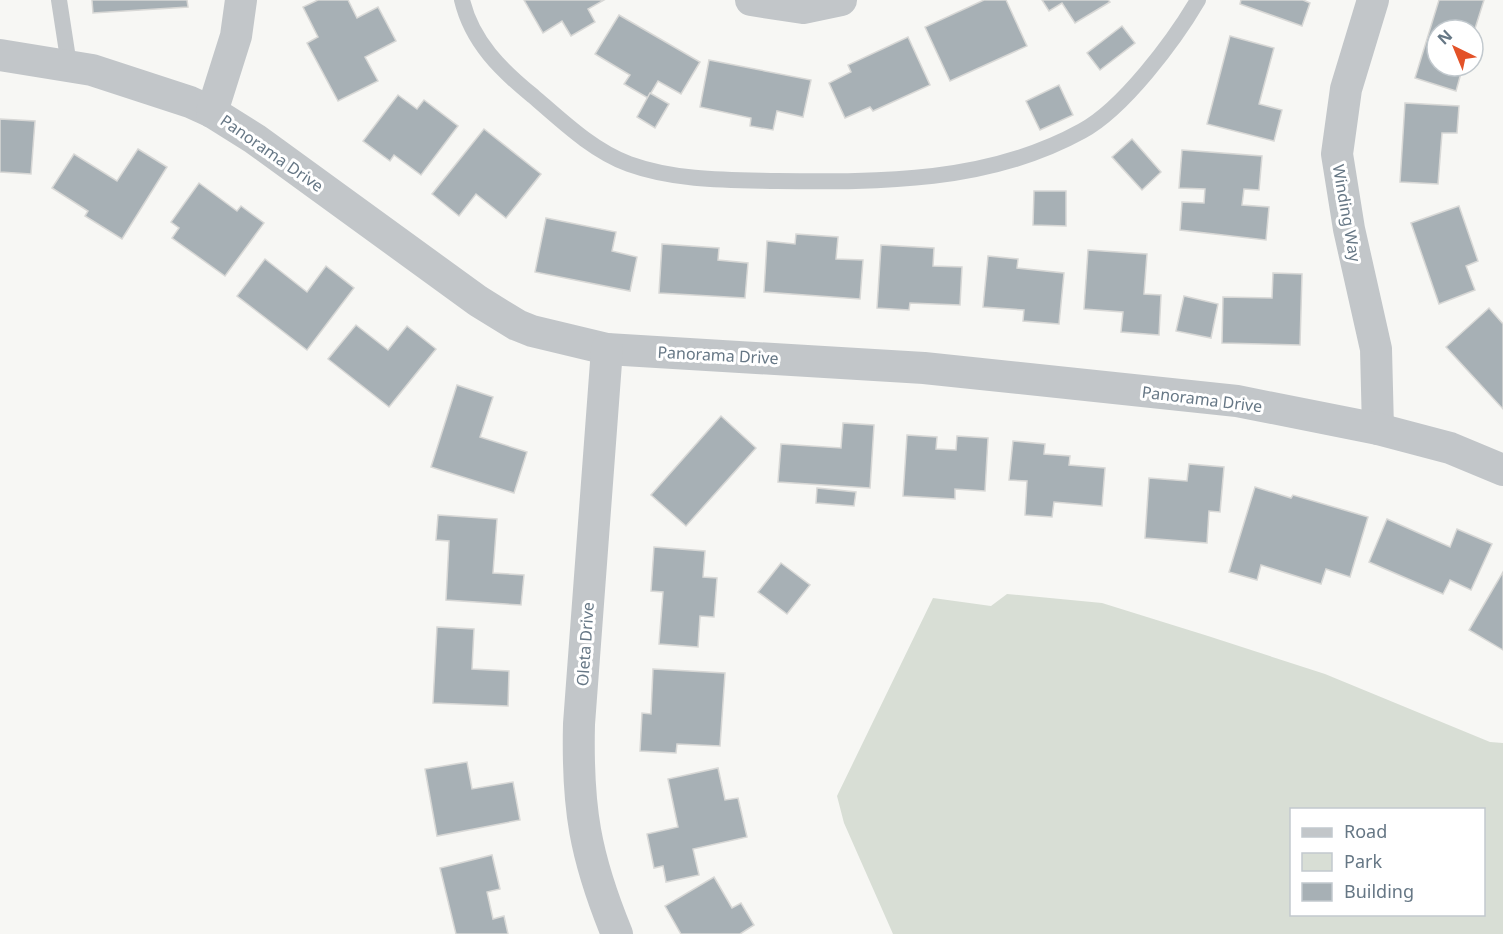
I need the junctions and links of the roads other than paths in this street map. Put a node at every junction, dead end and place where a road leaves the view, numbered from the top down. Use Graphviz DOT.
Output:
graph roads {
  1 [pos="59,0"];
  2 [pos="241,0"];
  3 [pos="462,0"];
  4 [pos="751,0"];
  5 [pos="840,0"];
  6 [pos="1198,0"];
  7 [pos="1373,0"];
  8 [pos="0,55"];
  9 [pos="69,65"];
  10 [pos="212,112"];
  11 [pos="607,348"];
  12 [pos="1378,429"];
  13 [pos="1503,470"];
  14 [pos="617,934"];
  1 -- 9 [label="lane"];
  2 -- 10 [label="street"];
  3 -- 6 [label="lane"];
  4 -- 5 [label="street"];
  7 -- 12 [label="street, Winding Way"];
  8 -- 9 [label="street, Panorama Drive"];
  9 -- 10 [label="street, Panorama Drive"];
  10 -- 11 [label="street, Panorama Drive"];
  11 -- 12 [label="street, Panorama Drive"];
  11 -- 14 [label="street, Oleta Drive"];
  12 -- 13 [label="street, Panorama Drive"];
}
